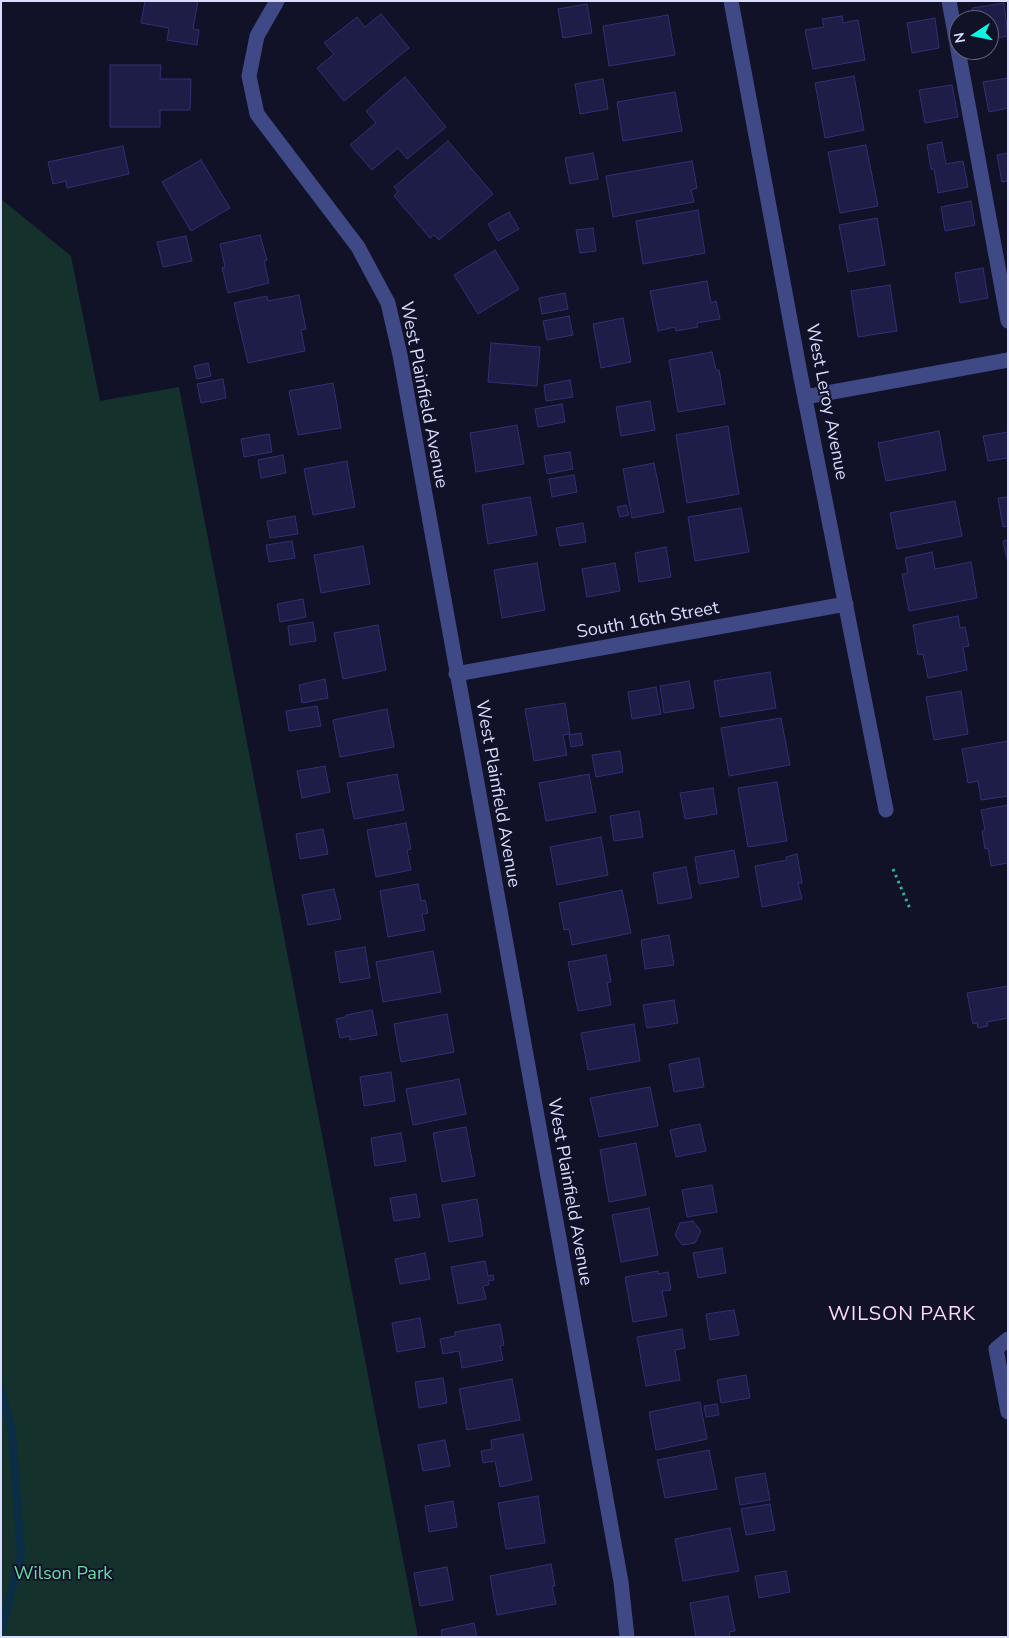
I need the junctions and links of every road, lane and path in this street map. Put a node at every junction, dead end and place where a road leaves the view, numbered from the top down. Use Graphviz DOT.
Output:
graph roads {
  1 [pos="277,1"];
  2 [pos="731,1"];
  3 [pos="949,1"];
  4 [pos="1008,321"];
  5 [pos="1008,360"];
  6 [pos="805,397"];
  7 [pos="846,604"];
  8 [pos="456,674"];
  9 [pos="886,810"];
  10 [pos="893,869"];
  11 [pos="911,911"];
  12 [pos="1008,1339"];
  13 [pos="1008,1412"];
  14 [pos="627,1637"];
  1 -- 8 [label="street, West Plainfield Avenue"];
  2 -- 6 [label="street, West Leroy Avenue"];
  3 -- 4 [label="street"];
  5 -- 6 [label="street"];
  6 -- 7 [label="street, West Leroy Avenue"];
  7 -- 8 [label="street, South 16th Street"];
  7 -- 9 [label="street, West Leroy Avenue"];
  8 -- 14 [label="street, West Plainfield Avenue"];
  10 -- 11 [label="path"];
  12 -- 13 [label="street"];
}
